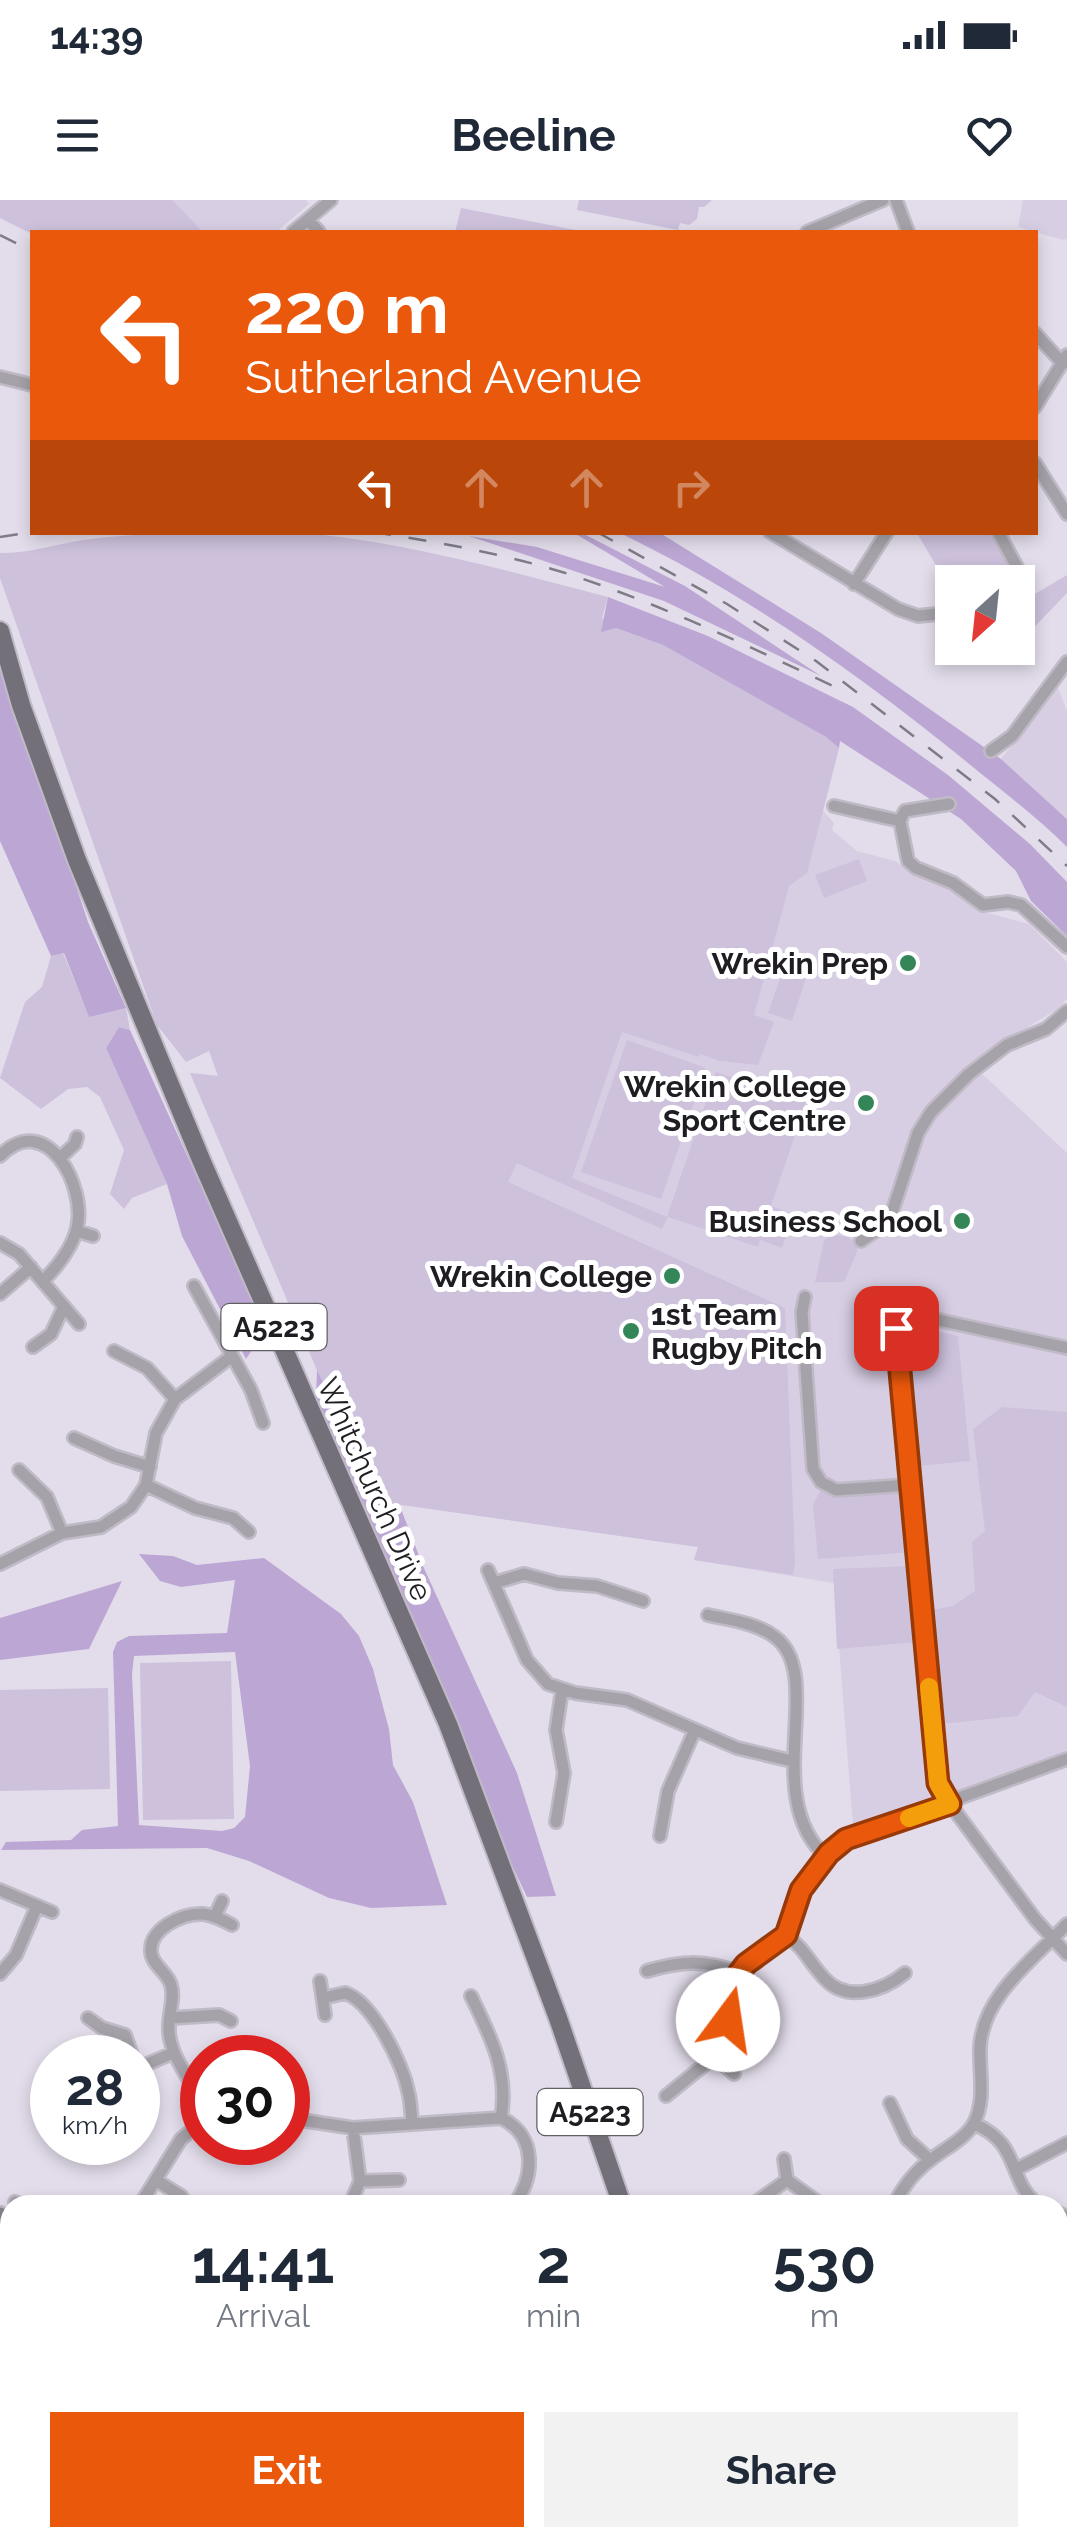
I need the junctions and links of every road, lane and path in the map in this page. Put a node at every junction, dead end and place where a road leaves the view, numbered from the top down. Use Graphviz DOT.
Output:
graph roads {
  1 [pos="330,200"];
  2 [pos="883,200"];
  3 [pos="896,200"];
  4 [pos="309,220"];
  5 [pos="295,230"];
  6 [pos="317,230"];
  7 [pos="813,230"];
  8 [pos="907,230"];
  9 [pos="1038,335"];
  10 [pos="1065,360"];
  11 [pos="0,377"];
  12 [pos="30,384"];
  13 [pos="30,385"];
  14 [pos="0,386"];
  15 [pos="1038,402"];
  16 [pos="1038,467"];
  17 [pos="1067,514"];
  18 [pos="779,535"];
  19 [pos="885,535"];
  20 [pos="1000,535"];
  21 [pos="1016,565"];
  22 [pos="854,584"];
  23 [pos="908,614"];
  24 [pos="935,614"];
  25 [pos="904,628"];
  26 [pos="0,632"];
  27 [pos="1067,662"];
  28 [pos="992,751"];
  29 [pos="950,804"];
  30 [pos="834,806"];
  31 [pos="900,821"];
  32 [pos="1067,947"];
  33 [pos="1067,1011"];
  34 [pos="76,1137"];
  35 [pos="0,1156"];
  36 [pos="60,1158"];
  37 [pos="77,1230"];
  38 [pos="93,1236"];
  39 [pos="861,1240"];
  40 [pos="0,1243"];
  41 [pos="30,1268"];
  42 [pos="42,1281"];
  43 [pos="194,1286"];
  44 [pos="0,1294"];
  45 [pos="805,1297"];
  46 [pos="64,1306"];
  47 [pos="79,1324"];
  48 [pos="33,1347"];
  49 [pos="1067,1348"];
  50 [pos="114,1352"];
  51 [pos="232,1356"];
  52 [pos="174,1398"];
  53 [pos="263,1423"];
  54 [pos="74,1438"];
  55 [pos="150,1467"];
  56 [pos="18,1470"];
  57 [pos="910,1484"];
  58 [pos="146,1485"];
  59 [pos="248,1525"];
  60 [pos="62,1533"];
  61 [pos="0,1564"];
  62 [pos="488,1570"];
  63 [pos="494,1584"];
  64 [pos="643,1602"];
  65 [pos="708,1616"];
  66 [pos="562,1690"];
  67 [pos="694,1732"];
  68 [pos="1067,1759"];
  69 [pos="792,1760"];
  70 [pos="950,1804"];
  71 [pos="556,1822"];
  72 [pos="660,1836"];
  73 [pos="826,1857"];
  74 [pos="0,1890"];
  75 [pos="222,1901"];
  76 [pos="37,1906"];
  77 [pos="52,1912"];
  78 [pos="214,1916"];
  79 [pos="1067,1924"];
  80 [pos="232,1925"];
  81 [pos="786,1935"];
  82 [pos="1052,1940"];
  83 [pos="1067,1954"];
  84 [pos="647,1971"];
  85 [pos="739,1973"];
  86 [pos="905,1973"];
  87 [pos="0,1974"];
  88 [pos="320,1981"];
  89 [pos="471,1996"];
  90 [pos="323,1998"];
  91 [pos="478,2010"];
  92 [pos="325,2015"];
  93 [pos="466,2017"];
  94 [pos="88,2018"];
  95 [pos="170,2018"];
  96 [pos="232,2021"];
  97 [pos="124,2035"];
  98 [pos="173,2053"];
  99 [pos="716,2057"];
  100 [pos="160,2059"];
  101 [pos="180,2065"];
  102 [pos="734,2074"];
  103 [pos="666,2096"];
  104 [pos="890,2104"];
  105 [pos="501,2118"];
  106 [pos="310,2121"];
  107 [pos="412,2123"];
  108 [pos="974,2124"];
  109 [pos="353,2128"];
  110 [pos="180,2142"];
  111 [pos="1067,2142"];
  112 [pos="784,2159"];
  113 [pos="930,2160"];
  114 [pos="1017,2168"];
  115 [pos="156,2180"];
  116 [pos="399,2180"];
  117 [pos="788,2180"];
  118 [pos="360,2181"];
  119 [pos="146,2195"];
  120 [pos="180,2195"];
  121 [pos="354,2195"];
  122 [pos="520,2195"];
  123 [pos="619,2195"];
  124 [pos="766,2195"];
  125 [pos="808,2195"];
  126 [pos="900,2195"];
  127 [pos="1028,2195"];
  1 -- 4 [label="street"];
  2 -- 7 [label="street"];
  3 -- 8 [label="street"];
  4 -- 5 [label="street"];
  4 -- 6 [label="street"];
  9 -- 10 [label="street"];
  10 -- 15 [label="street"];
  11 -- 12 [label="street"];
  13 -- 14 [label="street"];
  16 -- 17 [label="street"];
  18 -- 22 [label="street"];
  19 -- 22 [label="street"];
  20 -- 21 [label="street"];
  22 -- 23 [label="street"];
  23 -- 24 [label="street"];
  23 -- 25 [label="street"];
  26 -- 123 [label="main road, Whitchurch Drive / A5223"];
  27 -- 28 [label="street"];
  29 -- 31 [label="street"];
  30 -- 31 [label="street"];
  31 -- 32 [label="street"];
  33 -- 39 [label="street"];
  34 -- 36 [label="street"];
  35 -- 36 [label="street"];
  36 -- 37 [label="street"];
  37 -- 38 [label="street"];
  37 -- 42 [label="street"];
  40 -- 41 [label="street"];
  41 -- 42 [label="street"];
  41 -- 44 [label="street"];
  42 -- 46 [label="street"];
  43 -- 51 [label="street"];
  45 -- 57 [label="street"];
  46 -- 47 [label="street"];
  46 -- 48 [label="street"];
  49 -- 57 [label="street"];
  50 -- 52 [label="street"];
  51 -- 52 [label="street"];
  51 -- 53 [label="street"];
  52 -- 55 [label="street"];
  54 -- 55 [label="street"];
  55 -- 58 [label="street"];
  56 -- 60 [label="street"];
  57 -- 70 [label="street"];
  58 -- 59 [label="street"];
  58 -- 60 [label="street"];
  60 -- 61 [label="street"];
  62 -- 63 [label="street"];
  63 -- 64 [label="street"];
  63 -- 66 [label="street"];
  65 -- 69 [label="street"];
  66 -- 67 [label="street"];
  66 -- 71 [label="street"];
  67 -- 69 [label="street"];
  67 -- 72 [label="street"];
  68 -- 70 [label="street"];
  69 -- 73 [label="street"];
  70 -- 73 [label="street"];
  70 -- 82 [label="street"];
  73 -- 81 [label="street"];
  74 -- 76 [label="street"];
  75 -- 78 [label="street"];
  76 -- 77 [label="street"];
  76 -- 87 [label="street"];
  78 -- 80 [label="street"];
  78 -- 95 [label="street"];
  79 -- 82 [label="street"];
  81 -- 85 [label="street"];
  81 -- 86 [label="street"];
  82 -- 83 [label="street"];
  82 -- 108 [label="street"];
  84 -- 85 [label="street"];
  85 -- 99 [label="street"];
  88 -- 90 [label="street"];
  89 -- 91 [label="street"];
  90 -- 92 [label="street"];
  90 -- 107 [label="street"];
  91 -- 93 [label="street"];
  91 -- 105 [label="street"];
  94 -- 97 [label="street"];
  95 -- 96 [label="street"];
  95 -- 98 [label="street"];
  98 -- 100 [label="street"];
  98 -- 101 [label="street"];
  99 -- 102 [label="street"];
  99 -- 103 [label="street"];
  104 -- 113 [label="street"];
  105 -- 107 [label="street"];
  105 -- 122 [label="street"];
  106 -- 109 [label="street"];
  107 -- 109 [label="street"];
  108 -- 113 [label="street"];
  108 -- 114 [label="street"];
  109 -- 118 [label="street"];
  110 -- 115 [label="street"];
  111 -- 114 [label="street"];
  112 -- 117 [label="street"];
  113 -- 126 [label="street"];
  114 -- 127 [label="street"];
  115 -- 119 [label="street"];
  115 -- 120 [label="street"];
  116 -- 118 [label="street"];
  117 -- 124 [label="street"];
  117 -- 125 [label="street"];
  118 -- 121 [label="street"];
}
